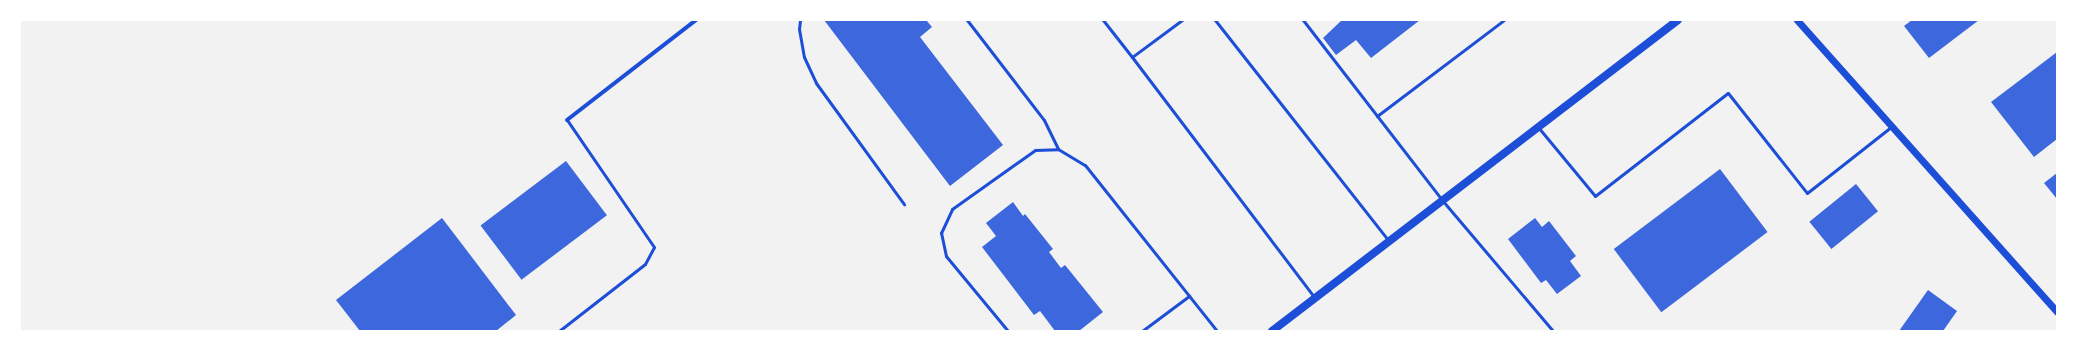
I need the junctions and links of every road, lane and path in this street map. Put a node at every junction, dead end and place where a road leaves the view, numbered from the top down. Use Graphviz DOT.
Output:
graph roads {
  1 [pos="696,20"];
  2 [pos="800,20"];
  3 [pos="967,20"];
  4 [pos="1103,20"];
  5 [pos="1182,20"];
  6 [pos="1215,20"];
  7 [pos="1303,20"];
  8 [pos="1504,20"];
  9 [pos="1678,20"];
  10 [pos="1797,20"];
  11 [pos="1132,58"];
  12 [pos="1377,116"];
  13 [pos="567,120"];
  14 [pos="1538,126"];
  15 [pos="1892,126"];
  16 [pos="1058,149"];
  17 [pos="1442,200"];
  18 [pos="904,204"];
  19 [pos="1389,241"];
  20 [pos="1189,296"];
  21 [pos="1315,298"];
  22 [pos="2057,312"];
  23 [pos="559,331"];
  24 [pos="1008,331"];
  25 [pos="1142,331"];
  26 [pos="1217,331"];
  27 [pos="1272,331"];
  28 [pos="1553,331"];
  1 -- 13 [label="street"];
  2 -- 18 [label="lane"];
  3 -- 16 [label="lane"];
  4 -- 11 [label="lane"];
  5 -- 11 [label="lane"];
  6 -- 19 [label="lane"];
  7 -- 12 [label="lane"];
  8 -- 12 [label="lane"];
  9 -- 14 [label="main road"];
  10 -- 15 [label="street"];
  11 -- 21 [label="lane"];
  12 -- 17 [label="lane"];
  13 -- 23 [label="lane"];
  14 -- 15 [label="lane"];
  14 -- 17 [label="main road"];
  15 -- 22 [label="street"];
  16 -- 20 [label="lane"];
  16 -- 24 [label="lane"];
  17 -- 19 [label="main road"];
  17 -- 28 [label="lane"];
  19 -- 21 [label="main road"];
  20 -- 25 [label="lane"];
  20 -- 26 [label="lane"];
  21 -- 27 [label="main road"];
}
